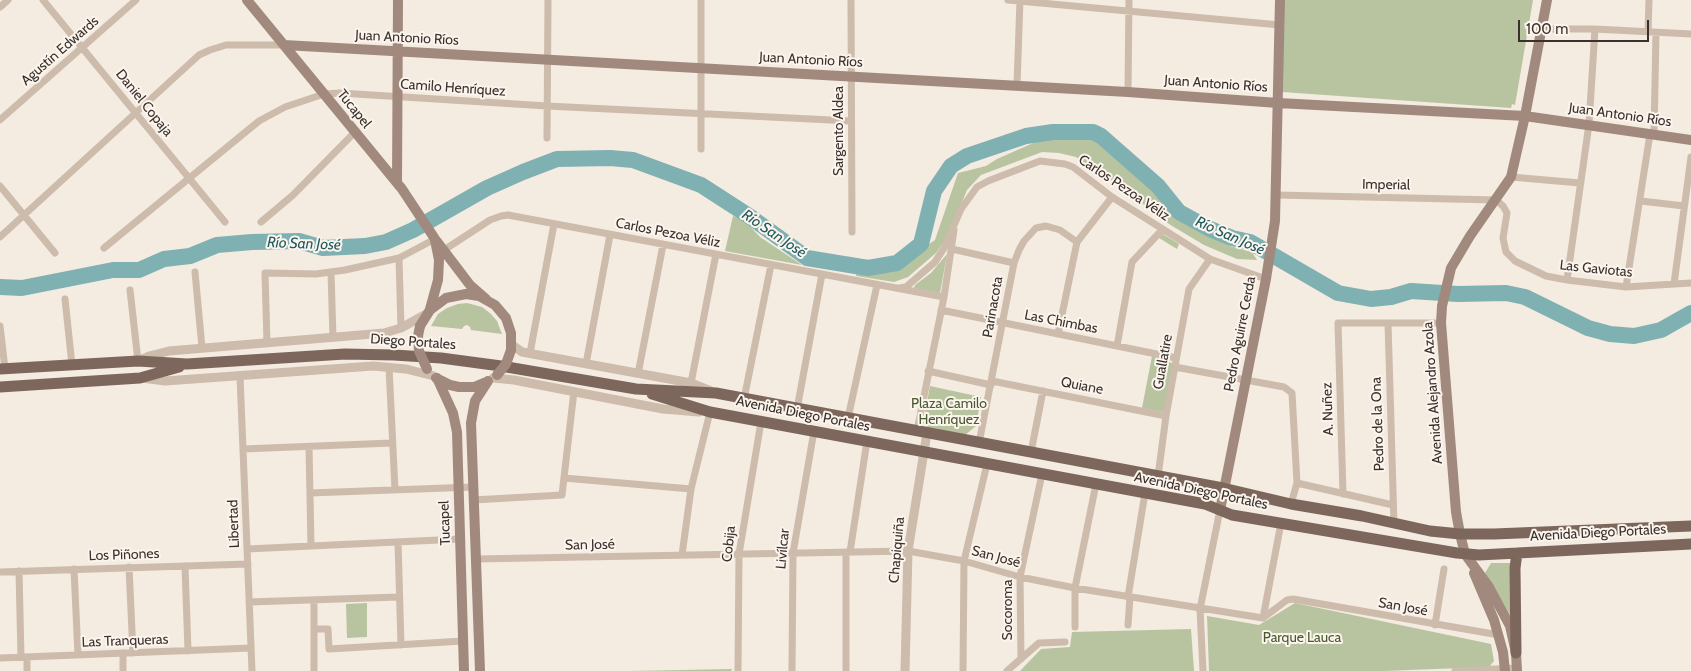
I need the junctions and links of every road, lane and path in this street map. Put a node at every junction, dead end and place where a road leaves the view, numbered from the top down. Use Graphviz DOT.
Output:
graph roads {
  1 [pos="8,0"];
  2 [pos="43,0"];
  3 [pos="136,0"];
  4 [pos="247,0"];
  5 [pos="398,0"];
  6 [pos="548,0"];
  7 [pos="702,0"];
  8 [pos="851,0"];
  9 [pos="1008,0"];
  10 [pos="1020,0"];
  11 [pos="1129,0"];
  12 [pos="1280,0"];
  13 [pos="1547,0"];
  14 [pos="1650,0"];
  15 [pos="0,7"];
  16 [pos="1129,12"];
  17 [pos="1280,25"];
  18 [pos="1542,28"];
  19 [pos="1595,29"];
  20 [pos="1652,33"];
  21 [pos="1691,34"];
  22 [pos="284,45"];
  23 [pos="82,48"];
  24 [pos="398,51"];
  25 [pos="548,60"];
  26 [pos="700,68"];
  27 [pos="852,76"];
  28 [pos="1017,86"];
  29 [pos="1128,92"];
  30 [pos="324,94"];
  31 [pos="397,96"];
  32 [pos="1278,102"];
  33 [pos="547,106"];
  34 [pos="136,113"];
  35 [pos="700,113"];
  36 [pos="1525,116"];
  37 [pos="0,120"];
  38 [pos="852,121"];
  39 [pos="1589,124"];
  40 [pos="355,132"];
  41 [pos="1652,134"];
  42 [pos="547,138"];
  43 [pos="1691,140"];
  44 [pos="700,149"];
  45 [pos="1691,157"];
  46 [pos="1511,177"];
  47 [pos="189,178"];
  48 [pos="397,182"];
  49 [pos="1580,183"];
  50 [pos="0,186"];
  51 [pos="1276,195"];
  52 [pos="1112,197"];
  53 [pos="1496,200"];
  54 [pos="1641,201"];
  55 [pos="1684,206"];
  56 [pos="24,215"];
  57 [pos="225,222"];
  58 [pos="260,222"];
  59 [pos="554,224"];
  60 [pos="955,224"];
  61 [pos="1162,230"];
  62 [pos="852,232"];
  63 [pos="610,235"];
  64 [pos="432,236"];
  65 [pos="0,237"];
  66 [pos="1077,242"];
  67 [pos="664,245"];
  68 [pos="104,248"];
  69 [pos="952,249"];
  70 [pos="444,250"];
  71 [pos="55,253"];
  72 [pos="716,254"];
  73 [pos="399,258"];
  74 [pos="1210,259"];
  75 [pos="1014,263"];
  76 [pos="770,265"];
  77 [pos="195,272"];
  78 [pos="331,272"];
  79 [pos="822,274"];
  80 [pos="1266,279"];
  81 [pos="1567,280"];
  82 [pos="1691,283"];
  83 [pos="1674,284"];
  84 [pos="877,285"];
  85 [pos="1626,287"];
  86 [pos="896,288"];
  87 [pos="130,290"];
  88 [pos="944,297"];
  89 [pos="65,299"];
  90 [pos="486,299"];
  91 [pos="940,310"];
  92 [pos="429,312"];
  93 [pos="1441,322"];
  94 [pos="1003,323"];
  95 [pos="1388,323"];
  96 [pos="0,326"];
  97 [pos="401,328"];
  98 [pos="1058,334"];
  99 [pos="333,338"];
  100 [pos="267,343"];
  101 [pos="1117,346"];
  102 [pos="511,347"];
  103 [pos="202,348"];
  104 [pos="530,354"];
  105 [pos="1176,358"];
  106 [pos="138,361"];
  107 [pos="188,364"];
  108 [pos="586,364"];
  109 [pos="72,365"];
  110 [pos="389,367"];
  111 [pos="1175,367"];
  112 [pos="2,369"];
  113 [pos="928,372"];
  114 [pos="432,374"];
  115 [pos="638,374"];
  116 [pos="240,376"];
  117 [pos="140,378"];
  118 [pos="493,378"];
  119 [pos="1245,380"];
  120 [pos="691,383"];
  121 [pos="992,383"];
  122 [pos="0,387"];
  123 [pos="636,388"];
  124 [pos="574,391"];
  125 [pos="1043,391"];
  126 [pos="716,393"];
  127 [pos="744,399"];
  128 [pos="797,408"];
  129 [pos="710,412"];
  130 [pos="1166,416"];
  131 [pos="848,418"];
  132 [pos="761,422"];
  133 [pos="814,432"];
  134 [pos="922,432"];
  135 [pos="867,441"];
  136 [pos="979,442"];
  137 [pos="392,443"];
  138 [pos="309,447"];
  139 [pos="243,450"];
  140 [pos="924,452"];
  141 [pos="1031,452"];
  142 [pos="987,464"];
  143 [pos="1042,474"];
  144 [pos="1158,476"];
  145 [pos="564,478"];
  146 [pos="1297,483"];
  147 [pos="1096,484"];
  148 [pos="473,487"];
  149 [pos="458,488"];
  150 [pos="1224,488"];
  151 [pos="691,489"];
  152 [pos="395,490"];
  153 [pos="310,493"];
  154 [pos="1145,493"];
  155 [pos="1343,494"];
  156 [pos="474,500"];
  157 [pos="1291,504"];
  158 [pos="1393,505"];
  159 [pos="1220,510"];
  160 [pos="1281,523"];
  161 [pos="1394,524"];
  162 [pos="1691,526"];
  163 [pos="1460,534"];
  164 [pos="460,539"];
  165 [pos="398,542"];
  166 [pos="1691,544"];
  167 [pos="311,546"];
  168 [pos="247,549"];
  169 [pos="908,551"];
  170 [pos="848,552"];
  171 [pos="793,553"];
  172 [pos="1517,553"];
  173 [pos="739,554"];
  174 [pos="1465,554"];
  175 [pos="682,555"];
  176 [pos="476,559"];
  177 [pos="964,561"];
  178 [pos="248,564"];
  179 [pos="1472,565"];
  180 [pos="185,566"];
  181 [pos="129,567"];
  182 [pos="74,569"];
  183 [pos="1444,569"];
  184 [pos="18,571"];
  185 [pos="0,572"];
  186 [pos="1020,577"];
  187 [pos="1075,588"];
  188 [pos="400,597"];
  189 [pos="1129,597"];
  190 [pos="314,600"];
  191 [pos="249,602"];
  192 [pos="1200,608"];
  193 [pos="1263,618"];
  194 [pos="1128,625"];
  195 [pos="1435,625"];
  196 [pos="1075,627"];
  197 [pos="314,629"];
  198 [pos="1499,635"];
  199 [pos="464,641"];
  200 [pos="1065,642"];
  201 [pos="400,645"];
  202 [pos="251,648"];
  203 [pos="188,651"];
  204 [pos="122,653"];
  205 [pos="133,653"];
  206 [pos="1516,654"];
  207 [pos="78,655"];
  208 [pos="24,657"];
  209 [pos="0,658"];
  210 [pos="1021,659"];
  211 [pos="1505,670"];
  212 [pos="1517,670"];
  213 [pos="27,671"];
  214 [pos="123,671"];
  215 [pos="252,671"];
  216 [pos="314,671"];
  217 [pos="464,671"];
  218 [pos="480,671"];
  219 [pos="738,671"];
  220 [pos="792,671"];
  221 [pos="846,671"];
  222 [pos="905,671"];
  223 [pos="964,671"];
  224 [pos="1007,671"];
  225 [pos="1203,671"];
  226 [pos="1455,671"];
  1 -- 15 [label="street"];
  2 -- 23 [label="street, Daniel Copaja"];
  3 -- 23 [label="street, Agustín Edwards"];
  4 -- 22 [label="main road, Tucapel"];
  5 -- 24 [label="main road"];
  6 -- 25 [label="street"];
  7 -- 26 [label="street"];
  8 -- 27 [label="street, Sargento Aldea"];
  9 -- 10 [label="street"];
  10 -- 16 [label="street"];
  10 -- 28 [label="street"];
  11 -- 16 [label="street"];
  12 -- 17 [label="main road, Pedro Aguirre Cerda"];
  13 -- 18 [label="main road, Avenida Alejandro Azola"];
  14 -- 20 [label="street"];
  16 -- 17 [label="street"];
  16 -- 29 [label="street"];
  17 -- 32 [label="main road, Pedro Aguirre Cerda"];
  18 -- 19 [label="street"];
  18 -- 36 [label="main road, Avenida Alejandro Azola"];
  19 -- 20 [label="street"];
  19 -- 39 [label="street"];
  20 -- 21 [label="street"];
  20 -- 41 [label="street"];
  22 -- 24 [label="main road, Juan Antonio Ríos"];
  22 -- 30 [label="main road, Tucapel"];
  22 -- 34 [label="street, Juan Antonio Ríos"];
  23 -- 34 [label="street, Daniel Copaja"];
  23 -- 37 [label="street, Agustín Edwards"];
  24 -- 25 [label="main road, Juan Antonio Ríos"];
  24 -- 31 [label="main road"];
  25 -- 26 [label="main road, Juan Antonio Ríos"];
  25 -- 33 [label="street"];
  26 -- 27 [label="main road, Juan Antonio Ríos"];
  26 -- 35 [label="street"];
  27 -- 28 [label="main road, Juan Antonio Ríos"];
  27 -- 38 [label="street, Sargento Aldea"];
  28 -- 29 [label="main road, Juan Antonio Ríos"];
  29 -- 32 [label="main road, Juan Antonio Ríos"];
  30 -- 31 [label="street, Camilo Henríquez"];
  30 -- 40 [label="main road, Tucapel"];
  30 -- 47 [label="street, Camilo Henríquez"];
  31 -- 33 [label="street, Camilo Henríquez"];
  31 -- 48 [label="main road"];
  32 -- 36 [label="main road, Juan Antonio Ríos"];
  32 -- 51 [label="main road, Pedro Aguirre Cerda"];
  33 -- 35 [label="street, Camilo Henríquez"];
  33 -- 42 [label="street"];
  34 -- 47 [label="street, Daniel Copaja"];
  34 -- 56 [label="street, Juan Antonio Ríos"];
  35 -- 38 [label="street, Camilo Henríquez"];
  35 -- 44 [label="street"];
  36 -- 39 [label="main road, Juan Antonio Ríos"];
  36 -- 46 [label="main road, Avenida Alejandro Azola"];
  38 -- 62 [label="street, Sargento Aldea"];
  39 -- 41 [label="main road, Juan Antonio Ríos"];
  39 -- 49 [label="street"];
  40 -- 48 [label="main road, Tucapel"];
  40 -- 58 [label="street"];
  41 -- 43 [label="main road, Juan Antonio Ríos"];
  41 -- 54 [label="street"];
  45 -- 55 [label="street"];
  46 -- 49 [label="street"];
  46 -- 53 [label="main road, Avenida Alejandro Azola"];
  47 -- 57 [label="street, Daniel Copaja"];
  47 -- 68 [label="street, Camilo Henríquez"];
  48 -- 64 [label="main road, Tucapel"];
  49 -- 81 [label="street"];
  50 -- 56 [label="street"];
  51 -- 53 [label="street, Imperial"];
  51 -- 80 [label="main road, Pedro Aguirre Cerda"];
  52 -- 60 [label="street, Carlos Pezoa Véliz"];
  52 -- 61 [label="street, Carlos Pezoa Véliz"];
  52 -- 66 [label="street"];
  53 -- 81 [label="street, Las Gaviotas"];
  53 -- 93 [label="main road, Avenida Alejandro Azola"];
  54 -- 55 [label="street"];
  54 -- 85 [label="street"];
  55 -- 83 [label="street"];
  56 -- 65 [label="street, Juan Antonio Ríos"];
  56 -- 71 [label="street"];
  59 -- 63 [label="street, Carlos Pezoa Véliz"];
  59 -- 70 [label="street, Carlos Pezoa Véliz"];
  59 -- 104 [label="street"];
  60 -- 69 [label="street, Chapiquiña"];
  60 -- 86 [label="street, Carlos Pezoa Véliz"];
  61 -- 74 [label="street, Carlos Pezoa Véliz"];
  61 -- 101 [label="street"];
  63 -- 67 [label="street, Carlos Pezoa Véliz"];
  63 -- 108 [label="street"];
  64 -- 70 [label="main road, Tucapel"];
  64 -- 73 [label="street"];
  64 -- 92 [label="main road, Tucapel"];
  66 -- 75 [label="street, Parinacota"];
  66 -- 98 [label="street"];
  67 -- 72 [label="street, Carlos Pezoa Véliz"];
  67 -- 115 [label="street"];
  69 -- 75 [label="street"];
  69 -- 88 [label="street, Chapiquiña"];
  70 -- 90 [label="main road, Tucapel"];
  72 -- 76 [label="street, Carlos Pezoa Véliz"];
  72 -- 120 [label="street"];
  73 -- 78 [label="street"];
  73 -- 97 [label="street"];
  74 -- 80 [label="street, Carlos Pezoa Véliz"];
  74 -- 105 [label="street, Guallatire"];
  75 -- 94 [label="street, Parinacota"];
  76 -- 79 [label="street, Carlos Pezoa Véliz"];
  76 -- 127 [label="street"];
  77 -- 103 [label="street"];
  78 -- 99 [label="street"];
  78 -- 100 [label="street"];
  79 -- 84 [label="street, Carlos Pezoa Véliz"];
  79 -- 128 [label="street"];
  80 -- 119 [label="main road, Pedro Aguirre Cerda"];
  81 -- 85 [label="street, Las Gaviotas"];
  82 -- 83 [label="street, Las Gaviotas"];
  83 -- 85 [label="street, Las Gaviotas"];
  84 -- 86 [label="street, Carlos Pezoa Véliz"];
  84 -- 131 [label="street"];
  86 -- 88 [label="street, Carlos Pezoa Véliz"];
  87 -- 106 [label="street"];
  88 -- 91 [label="street, Chapiquiña"];
  89 -- 109 [label="street"];
  90 -- 92 [label="main road"];
  90 -- 102 [label="main road"];
  91 -- 94 [label="street, Las Chimbas"];
  91 -- 113 [label="street, Chapiquiña"];
  92 -- 97 [label="street, Diego Portales"];
  92 -- 114 [label="main road, bridge"];
  93 -- 95 [label="street"];
  93 -- 163 [label="main road, Avenida Alejandro Azola"];
  94 -- 98 [label="street, Las Chimbas"];
  94 -- 121 [label="street, Parinacota"];
  95 -- 155 [label="street, A. Nuñez"];
  95 -- 158 [label="street, Pedro de la Ona"];
  96 -- 112 [label="street"];
  97 -- 99 [label="street, Diego Portales"];
  98 -- 101 [label="street, Las Chimbas"];
  99 -- 100 [label="street, Diego Portales"];
  100 -- 103 [label="street, Diego Portales"];
  101 -- 105 [label="street, Las Chimbas"];
  102 -- 104 [label="street"];
  102 -- 118 [label="main road, bridge"];
  103 -- 106 [label="street, Diego Portales"];
  104 -- 108 [label="street"];
  105 -- 111 [label="street, Guallatire"];
  106 -- 107 [label="main road, Diego Portales"];
  106 -- 109 [label="main road, Diego Portales"];
  107 -- 117 [label="main road, Diego Portales"];
  107 -- 123 [label="main road, Diego Portales"];
  108 -- 115 [label="street"];
  109 -- 112 [label="main road, Diego Portales"];
  110 -- 114 [label="street, Diego Portales"];
  110 -- 116 [label="street, Diego Portales"];
  110 -- 137 [label="street"];
  111 -- 119 [label="street"];
  111 -- 130 [label="street, Guallatire"];
  113 -- 121 [label="street, Quiane"];
  113 -- 134 [label="street, Chapiquiña"];
  114 -- 118 [label="main road"];
  114 -- 149 [label="main road, Tucapel"];
  115 -- 120 [label="street"];
  116 -- 117 [label="street, Diego Portales"];
  116 -- 139 [label="street, Libertad"];
  117 -- 122 [label="main road, Diego Portales"];
  118 -- 124 [label="street"];
  118 -- 148 [label="main road"];
  119 -- 146 [label="street"];
  119 -- 150 [label="main road, Pedro Aguirre Cerda"];
  120 -- 126 [label="street"];
  121 -- 125 [label="street, Quiane"];
  121 -- 136 [label="street, Parinacota"];
  123 -- 126 [label="main road, Diego Portales"];
  123 -- 129 [label="main road, Diego Portales"];
  124 -- 129 [label="street"];
  124 -- 145 [label="street"];
  125 -- 130 [label="street, Quiane"];
  125 -- 141 [label="street"];
  126 -- 127 [label="main road, Avenida Diego Portales"];
  127 -- 128 [label="main road, Avenida Diego Portales"];
  128 -- 131 [label="main road, Avenida Diego Portales"];
  129 -- 132 [label="main road, Avenida Diego Portales"];
  129 -- 151 [label="street"];
  130 -- 144 [label="street, Guallatire"];
  131 -- 134 [label="main road, Avenida Diego Portales"];
  132 -- 133 [label="main road, Avenida Diego Portales"];
  132 -- 173 [label="street, Cobija"];
  133 -- 135 [label="main road, Avenida Diego Portales"];
  133 -- 171 [label="street, Livílcar"];
  134 -- 136 [label="main road, Avenida Diego Portales"];
  134 -- 140 [label="street, Chapiquiña"];
  135 -- 140 [label="main road, Avenida Diego Portales"];
  135 -- 170 [label="street"];
  136 -- 141 [label="main road, Avenida Diego Portales"];
  137 -- 138 [label="street"];
  137 -- 152 [label="street"];
  138 -- 139 [label="street"];
  138 -- 153 [label="street"];
  139 -- 168 [label="street, Libertad"];
  140 -- 142 [label="main road, Avenida Diego Portales"];
  140 -- 169 [label="street, Chapiquiña"];
  141 -- 144 [label="main road, Avenida Diego Portales"];
  142 -- 143 [label="main road, Avenida Diego Portales"];
  142 -- 177 [label="street"];
  143 -- 147 [label="main road, Avenida Diego Portales"];
  143 -- 186 [label="street, Socoroma"];
  144 -- 150 [label="main road, Avenida Diego Portales"];
  145 -- 151 [label="street"];
  145 -- 156 [label="street"];
  146 -- 155 [label="street"];
  146 -- 157 [label="street"];
  147 -- 154 [label="main road, Avenida Diego Portales"];
  147 -- 187 [label="street"];
  148 -- 149 [label="street"];
  148 -- 156 [label="main road"];
  149 -- 152 [label="street"];
  149 -- 164 [label="main road, Tucapel"];
  150 -- 157 [label="main road, Avenida Diego Portales"];
  150 -- 159 [label="main road, Pedro Aguirre Cerda"];
  151 -- 175 [label="street"];
  152 -- 153 [label="street"];
  153 -- 167 [label="street"];
  154 -- 159 [label="main road, Avenida Diego Portales"];
  154 -- 189 [label="street"];
  155 -- 158 [label="street"];
  156 -- 176 [label="main road"];
  157 -- 161 [label="main road, Avenida Diego Portales"];
  158 -- 161 [label="street, Pedro de la Ona"];
  159 -- 160 [label="main road, Avenida Diego Portales"];
  159 -- 192 [label="street, Pedro Aguirre Cerda"];
  160 -- 174 [label="main road, Avenida Diego Portales"];
  160 -- 193 [label="street"];
  161 -- 163 [label="main road, Avenida Diego Portales"];
  162 -- 163 [label="main road, Avenida Diego Portales"];
  163 -- 174 [label="main road, Avenida Alejandro Azola"];
  164 -- 165 [label="street"];
  164 -- 199 [label="main road, Tucapel"];
  165 -- 167 [label="street"];
  165 -- 188 [label="street"];
  166 -- 172 [label="main road, Avenida Diego Portales"];
  167 -- 168 [label="street"];
  168 -- 178 [label="street, Libertad"];
  169 -- 170 [label="street, San José"];
  169 -- 177 [label="street, San José"];
  169 -- 222 [label="street, Chapiquiña"];
  170 -- 171 [label="street, San José"];
  170 -- 221 [label="street"];
  171 -- 173 [label="street, San José"];
  171 -- 220 [label="street, Livílcar"];
  172 -- 174 [label="main road, Avenida Diego Portales"];
  172 -- 206 [label="main road"];
  173 -- 175 [label="street, San José"];
  173 -- 219 [label="street, Cobija"];
  174 -- 179 [label="main road, Avenida Alejandro Azola"];
  175 -- 176 [label="street, San José"];
  176 -- 218 [label="main road"];
  177 -- 186 [label="street, San José"];
  177 -- 223 [label="street"];
  178 -- 180 [label="street, Los Piñones"];
  178 -- 191 [label="street, Libertad"];
  179 -- 198 [label="main road, Avenida Alejandro Azola"];
  179 -- 206 [label="main road, Avenida Alejandro Azola"];
  180 -- 181 [label="street, Los Piñones"];
  180 -- 203 [label="street"];
  181 -- 182 [label="street, Los Piñones"];
  181 -- 205 [label="street"];
  182 -- 184 [label="street, Los Piñones"];
  182 -- 207 [label="street"];
  183 -- 195 [label="street"];
  184 -- 185 [label="street, Los Piñones"];
  184 -- 208 [label="street"];
  186 -- 187 [label="street, San José"];
  186 -- 210 [label="street, Socoroma"];
  187 -- 189 [label="street, San José"];
  187 -- 196 [label="street"];
  188 -- 190 [label="street"];
  188 -- 201 [label="street"];
  189 -- 192 [label="street, San José"];
  189 -- 194 [label="street"];
  190 -- 191 [label="street"];
  190 -- 197 [label="street"];
  191 -- 202 [label="street, Libertad"];
  192 -- 193 [label="street, San José"];
  192 -- 225 [label="street, Pedro Aguirre Cerda"];
  193 -- 195 [label="street, San José"];
  195 -- 198 [label="street, San José"];
  197 -- 201 [label="street"];
  197 -- 216 [label="street"];
  198 -- 211 [label="main road, Avenida Alejandro Azola"];
  199 -- 201 [label="street"];
  199 -- 217 [label="main road, Tucapel"];
  200 -- 210 [label="street"];
  202 -- 203 [label="street, Las Tranqueras"];
  202 -- 215 [label="street, Libertad"];
  203 -- 205 [label="street, Las Tranqueras"];
  204 -- 205 [label="street, Las Tranqueras"];
  204 -- 207 [label="street, Las Tranqueras"];
  204 -- 214 [label="street"];
  206 -- 212 [label="main road, Avenida Alejandro Azola"];
  207 -- 208 [label="street, Las Tranqueras"];
  208 -- 209 [label="street, Las Tranqueras"];
  208 -- 213 [label="street"];
  210 -- 224 [label="street"];
  211 -- 212 [label="street"];
  211 -- 226 [label="street"];
}
